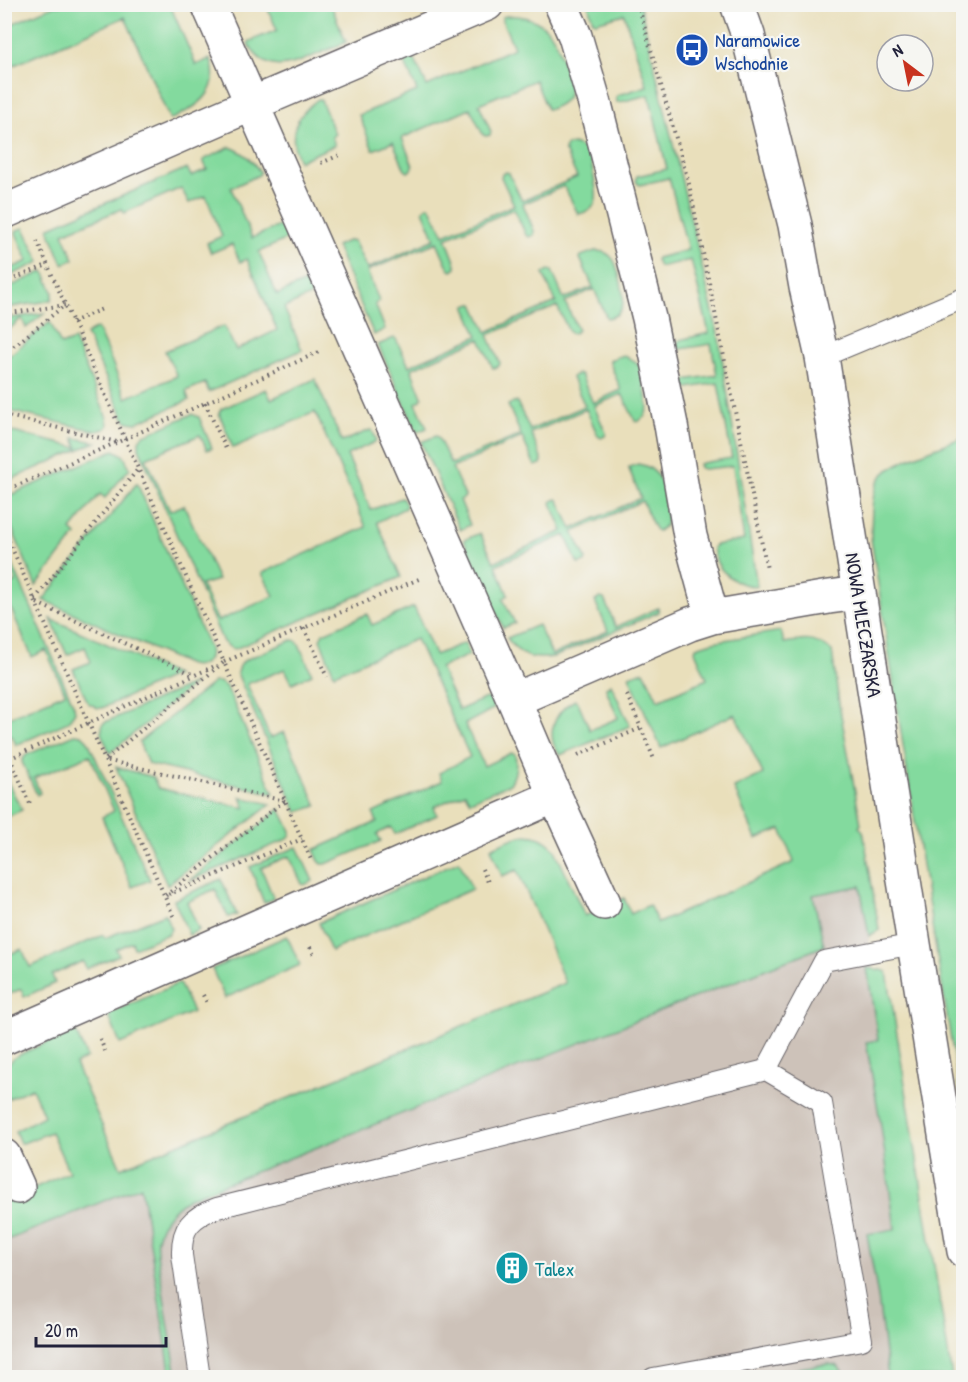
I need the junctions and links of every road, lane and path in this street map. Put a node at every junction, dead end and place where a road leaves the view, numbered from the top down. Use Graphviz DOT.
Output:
graph roads {
  1 [pos="208,4"];
  2 [pos="487,4"];
  3 [pos="561,4"];
  4 [pos="638,4"];
  5 [pos="737,4"];
  6 [pos="252,104"];
  7 [pos="4,212"];
  8 [pos="36,237"];
  9 [pos="47,265"];
  10 [pos="4,283"];
  11 [pos="963,298"];
  12 [pos="65,305"];
  13 [pos="102,309"];
  14 [pos="4,314"];
  15 [pos="72,322"];
  16 [pos="354,337"];
  17 [pos="4,354"];
  18 [pos="822,357"];
  19 [pos="205,403"];
  20 [pos="4,415"];
  21 [pos="124,439"];
  22 [pos="118,442"];
  23 [pos="227,451"];
  24 [pos="138,470"];
  25 [pos="4,491"];
  26 [pos="4,530"];
  27 [pos="424,577"];
  28 [pos="860,593"];
  29 [pos="36,601"];
  30 [pos="783,605"];
  31 [pos="712,617"];
  32 [pos="304,628"];
  33 [pos="610,659"];
  34 [pos="224,662"];
  35 [pos="195,675"];
  36 [pos="327,677"];
  37 [pos="514,700"];
  38 [pos="88,722"];
  39 [pos="641,728"];
  40 [pos="10,758"];
  41 [pos="654,759"];
  42 [pos="105,760"];
  43 [pos="4,761"];
  44 [pos="549,783"];
  45 [pos="285,801"];
  46 [pos="31,806"];
  47 [pos="302,839"];
  48 [pos="313,864"];
  49 [pos="165,896"];
  50 [pos="604,903"];
  51 [pos="176,923"];
  52 [pos="914,944"];
  53 [pos="4,1038"];
  54 [pos="766,1070"];
  55 [pos="4,1156"];
  56 [pos="18,1187"];
  57 [pos="963,1251"];
  58 [pos="200,1377"];
  59 [pos="653,1377"];
  1 -- 6 [label="street"];
  2 -- 6 [label="street"];
  3 -- 31 [label="street"];
  4 -- 30 [label="path"];
  5 -- 18 [label="street, NOWA MLECZARSKA"];
  6 -- 7 [label="street"];
  6 -- 16 [label="street"];
  8 -- 9 [label="path"];
  9 -- 10 [label="path"];
  9 -- 12 [label="path"];
  11 -- 18 [label="lane"];
  12 -- 14 [label="path"];
  12 -- 15 [label="path"];
  12 -- 17 [label="path"];
  13 -- 15 [label="path"];
  15 -- 21 [label="path"];
  16 -- 19 [label="path"];
  16 -- 37 [label="street"];
  18 -- 28 [label="street, NOWA MLECZARSKA"];
  19 -- 21 [label="path"];
  19 -- 23 [label="path"];
  20 -- 22 [label="path"];
  21 -- 22 [label="path"];
  21 -- 24 [label="path"];
  22 -- 25 [label="path"];
  24 -- 29 [label="path"];
  24 -- 34 [label="path"];
  26 -- 29 [label="path"];
  27 -- 32 [label="path"];
  28 -- 30 [label="street"];
  28 -- 52 [label="street, NOWA MLECZARSKA"];
  29 -- 35 [label="path"];
  29 -- 38 [label="path"];
  30 -- 31 [label="street"];
  31 -- 33 [label="street"];
  32 -- 34 [label="path"];
  32 -- 36 [label="path"];
  33 -- 37 [label="street"];
  33 -- 39 [label="path"];
  34 -- 35 [label="path"];
  34 -- 42 [label="path"];
  34 -- 45 [label="path"];
  35 -- 38 [label="path"];
  37 -- 44 [label="street"];
  38 -- 40 [label="path"];
  38 -- 42 [label="path"];
  39 -- 41 [label="path"];
  39 -- 44 [label="path"];
  40 -- 43 [label="path"];
  40 -- 46 [label="path"];
  42 -- 45 [label="path"];
  42 -- 49 [label="path"];
  44 -- 50 [label="street"];
  44 -- 53 [label="street"];
  45 -- 47 [label="path"];
  45 -- 49 [label="path"];
  47 -- 48 [label="path"];
  47 -- 49 [label="path"];
  49 -- 51 [label="path"];
  52 -- 54 [label="lane"];
  52 -- 57 [label="street, NOWA MLECZARSKA"];
  54 -- 58 [label="lane"];
  54 -- 59 [label="lane"];
  55 -- 56 [label="street"];
}
